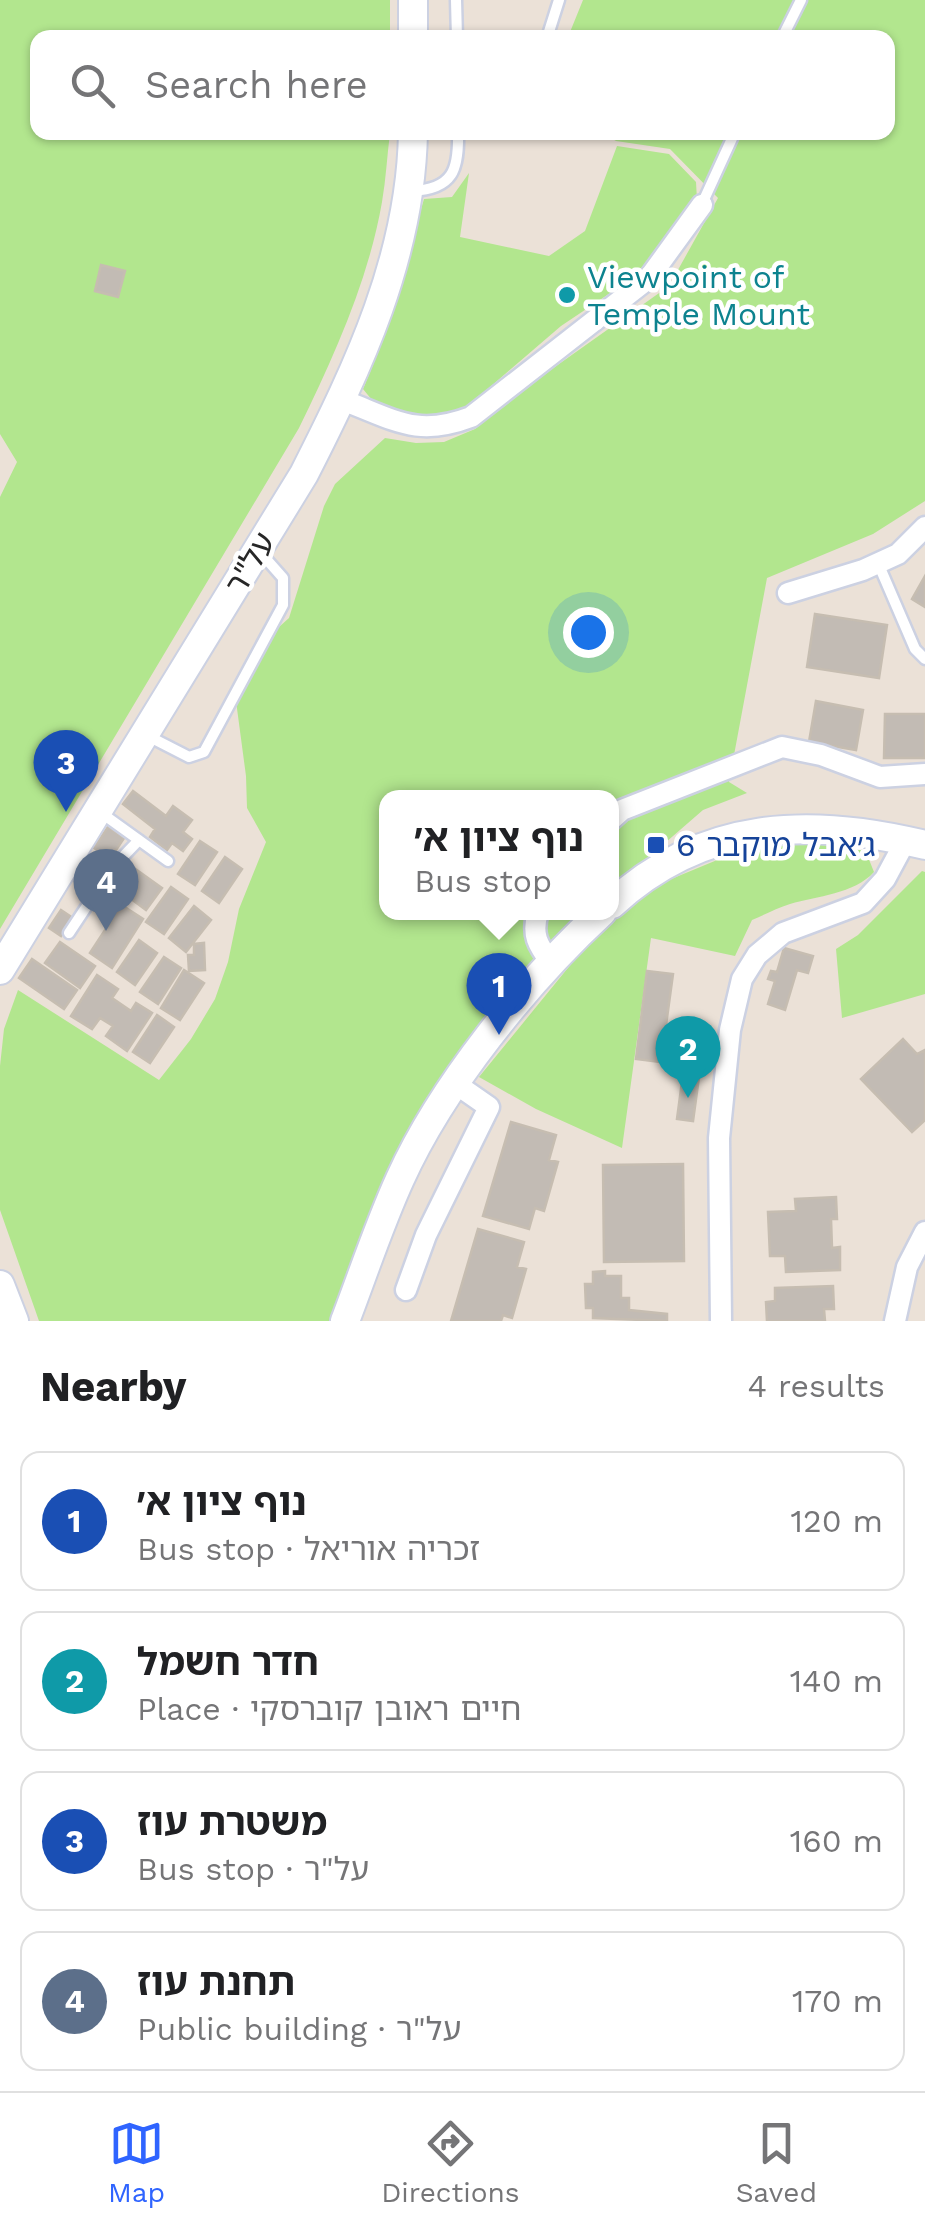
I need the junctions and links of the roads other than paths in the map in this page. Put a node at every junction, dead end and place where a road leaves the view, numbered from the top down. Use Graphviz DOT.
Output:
graph roads {
  1 [pos="412,0"];
  2 [pos="456,0"];
  3 [pos="559,0"];
  4 [pos="801,0"];
  5 [pos="413,30"];
  6 [pos="457,30"];
  7 [pos="550,30"];
  8 [pos="786,30"];
  9 [pos="412,140"];
  10 [pos="458,140"];
  11 [pos="731,140"];
  12 [pos="409,192"];
  13 [pos="702,205"];
  14 [pos="342,400"];
  15 [pos="925,526"];
  16 [pos="258,549"];
  17 [pos="878,564"];
  18 [pos="788,593"];
  19 [pos="925,659"];
  20 [pos="145,735"];
  21 [pos="925,774"];
  22 [pos="98,811"];
  23 [pos="619,813"];
  24 [pos="139,840"];
  25 [pos="916,843"];
  26 [pos="168,860"];
  27 [pos="619,899"];
  28 [pos="536,920"];
  29 [pos="594,920"];
  30 [pos="69,933"];
  31 [pos="551,963"];
  32 [pos="2,969"];
  33 [pos="456,1084"];
  34 [pos="925,1232"];
  35 [pos="0,1286"];
  36 [pos="406,1290"];
  37 [pos="14,1321"];
  38 [pos="344,1321"];
  39 [pos="721,1321"];
  40 [pos="895,1321"];
  1 -- 5 [label="street"];
  2 -- 6 [label="lane"];
  3 -- 7 [label="lane"];
  4 -- 8 [label="lane"];
  9 -- 12 [label="street, על\"ר"];
  10 -- 12 [label="lane"];
  11 -- 13 [label="lane"];
  12 -- 14 [label="street, על\"ר"];
  13 -- 14 [label="street"];
  14 -- 16 [label="street, על\"ר"];
  15 -- 17 [label="street"];
  16 -- 20 [label="street, על\"ר"];
  16 -- 20 [label="lane"];
  17 -- 18 [label="street"];
  17 -- 19 [label="lane"];
  20 -- 22 [label="street, על\"ר"];
  21 -- 23 [label="street"];
  22 -- 24 [label="lane"];
  22 -- 32 [label="street, על\"ר"];
  24 -- 26 [label="lane"];
  24 -- 30 [label="lane"];
  25 -- 27 [label="street"];
  25 -- 39 [label="street"];
  28 -- 31 [label="street"];
  29 -- 31 [label="street"];
  31 -- 33 [label="street"];
  33 -- 36 [label="street"];
  33 -- 38 [label="street"];
  34 -- 40 [label="street"];
  35 -- 37 [label="street"];
}
